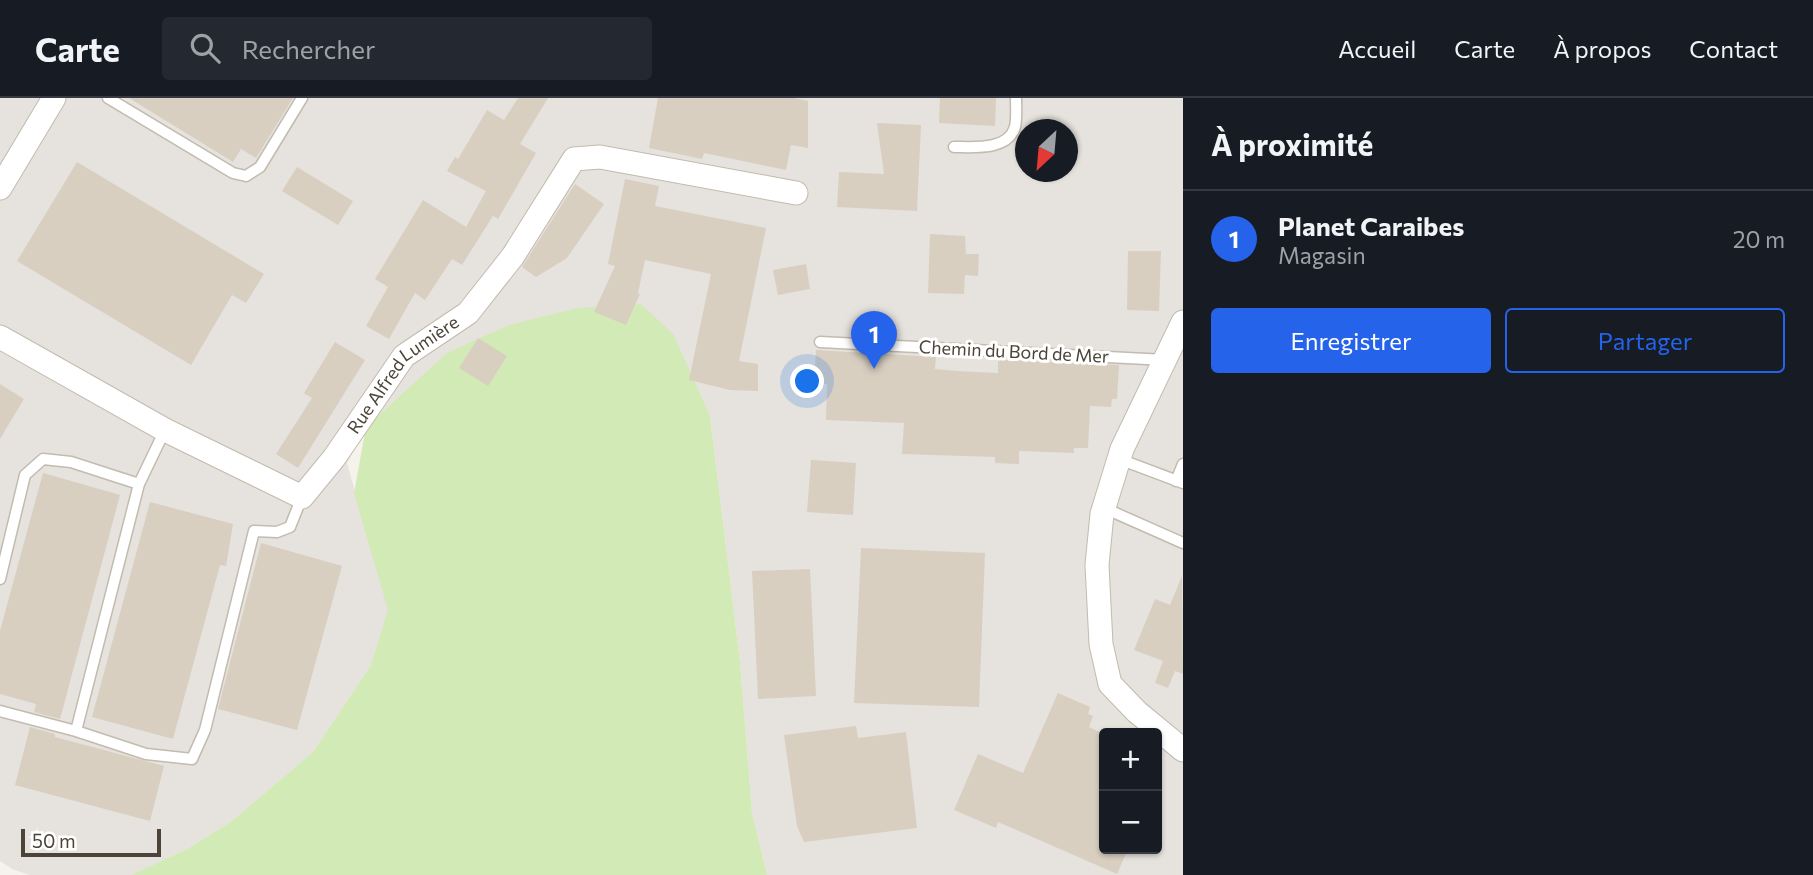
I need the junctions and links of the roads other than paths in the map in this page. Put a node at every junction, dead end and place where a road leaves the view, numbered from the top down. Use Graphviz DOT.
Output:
graph roads {
  1 [pos="54,98"];
  2 [pos="108,98"];
  3 [pos="302,98"];
  4 [pos="1016,98"];
  5 [pos="954,147"];
  6 [pos="0,188"];
  7 [pos="796,193"];
  8 [pos="1183,323"];
  9 [pos="0,337"];
  10 [pos="820,342"];
  11 [pos="1166,359"];
  12 [pos="165,430"];
  13 [pos="1119,459"];
  14 [pos="1183,464"];
  15 [pos="1180,482"];
  16 [pos="139,484"];
  17 [pos="302,497"];
  18 [pos="1104,508"];
  19 [pos="1183,542"];
  20 [pos="0,579"];
  21 [pos="0,711"];
  22 [pos="76,731"];
  23 [pos="1183,750"];
  1 -- 6 [label="street"];
  2 -- 3 [label="lane"];
  4 -- 5 [label="lane"];
  7 -- 17 [label="street, Rue Alfred Lumière"];
  8 -- 11 [label="street"];
  9 -- 12 [label="street"];
  10 -- 11 [label="lane, Chemin du Bord de Mer"];
  11 -- 13 [label="street"];
  12 -- 16 [label="lane"];
  12 -- 17 [label="street"];
  13 -- 15 [label="lane"];
  13 -- 18 [label="street"];
  14 -- 15 [label="lane"];
  16 -- 20 [label="lane"];
  16 -- 22 [label="lane"];
  17 -- 22 [label="lane"];
  18 -- 19 [label="lane"];
  18 -- 23 [label="street"];
  21 -- 22 [label="lane"];
}
